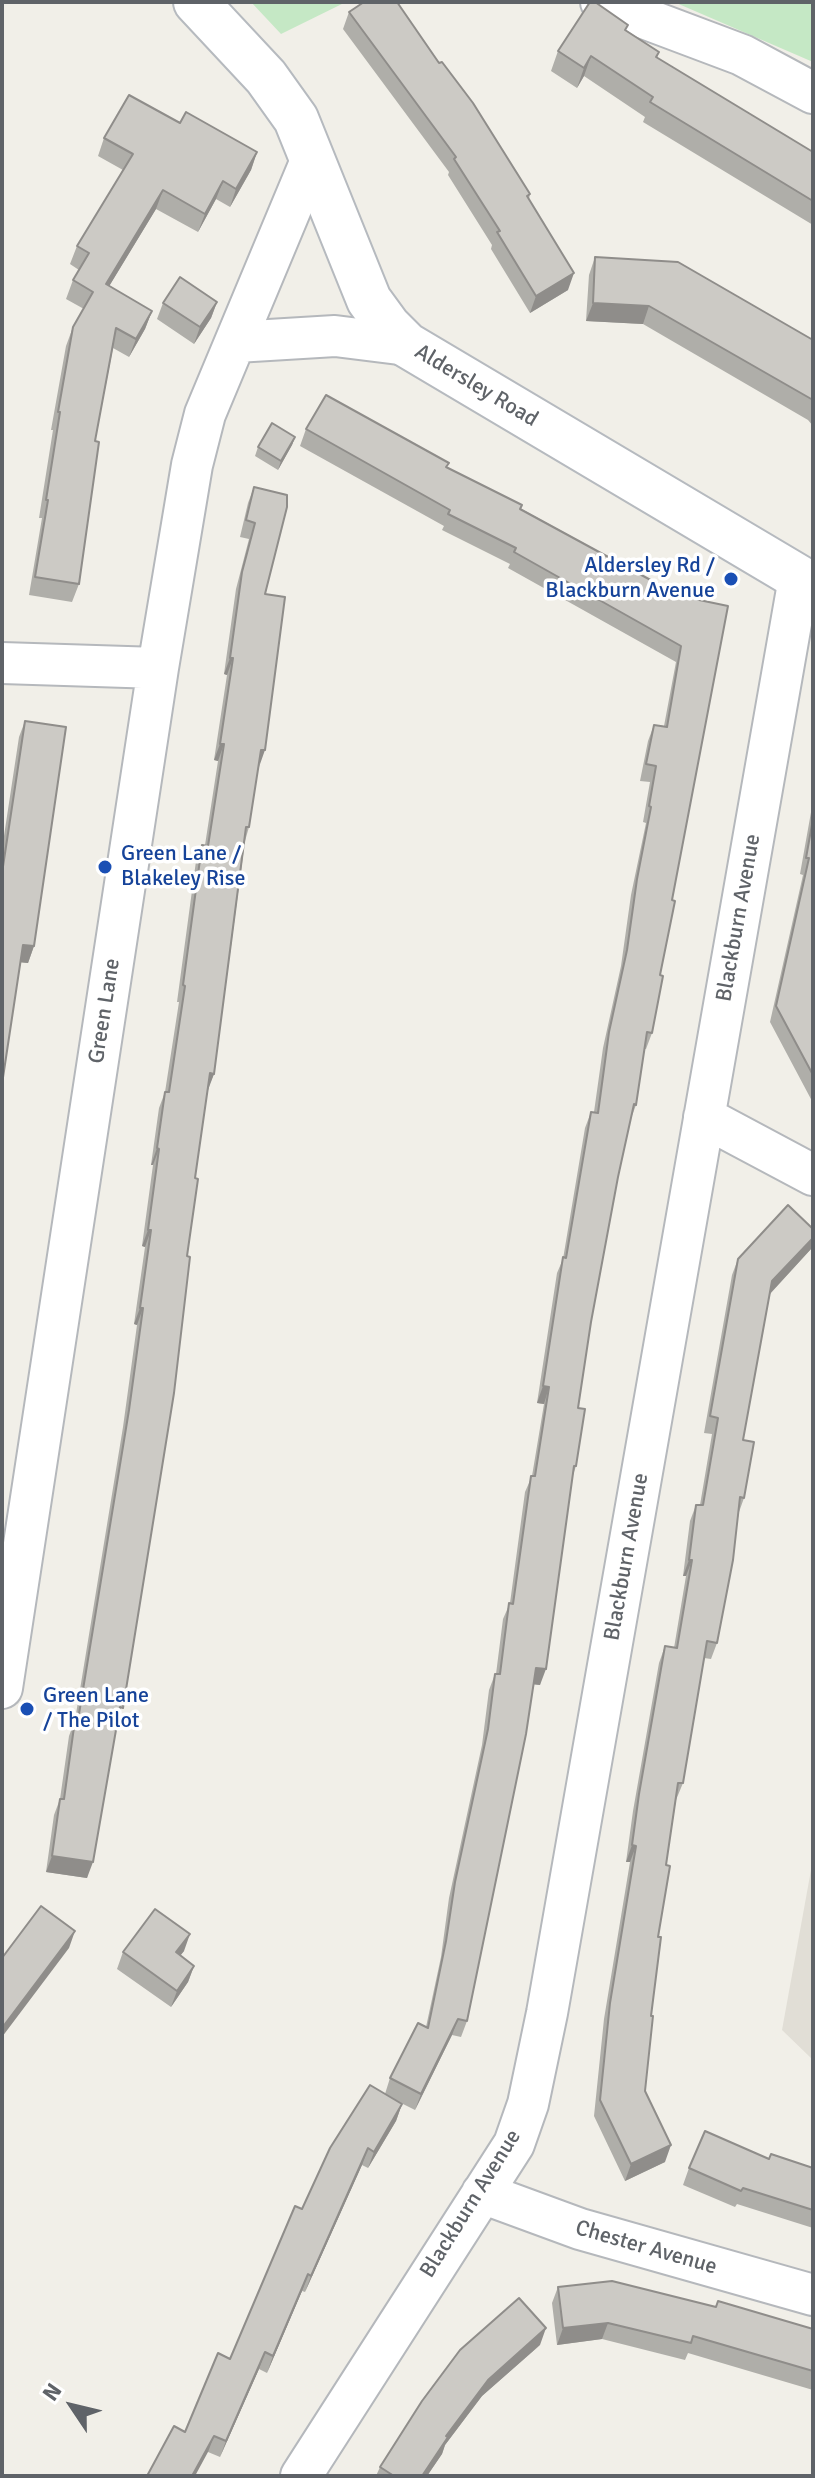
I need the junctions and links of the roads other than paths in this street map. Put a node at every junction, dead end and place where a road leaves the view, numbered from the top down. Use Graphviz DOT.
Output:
graph roads {
  1 [pos="196,2"];
  2 [pos="601,2"];
  3 [pos="813,93"];
  4 [pos="312,158"];
  5 [pos="236,342"];
  6 [pos="407,345"];
  7 [pos="806,582"];
  8 [pos="2,663"];
  9 [pos="158,668"];
  10 [pos="704,1117"];
  11 [pos="813,1175"];
  12 [pos="2,1688"];
  13 [pos="482,2193"];
  14 [pos="813,2295"];
  15 [pos="301,2476"];
  1 -- 4 [label="street, Aldersley Road"];
  2 -- 3 [label="street"];
  4 -- 5 [label="street, Green Lane"];
  4 -- 6 [label="street, Aldersley Road"];
  5 -- 6 [label="street"];
  5 -- 9 [label="street, Green Lane"];
  6 -- 7 [label="street, Aldersley Road"];
  7 -- 10 [label="street, Blackburn Avenue"];
  8 -- 9 [label="street"];
  9 -- 12 [label="street, Green Lane"];
  10 -- 11 [label="street"];
  10 -- 13 [label="street, Blackburn Avenue"];
  13 -- 14 [label="street, Chester Avenue"];
  13 -- 15 [label="street, Blackburn Avenue"];
}
